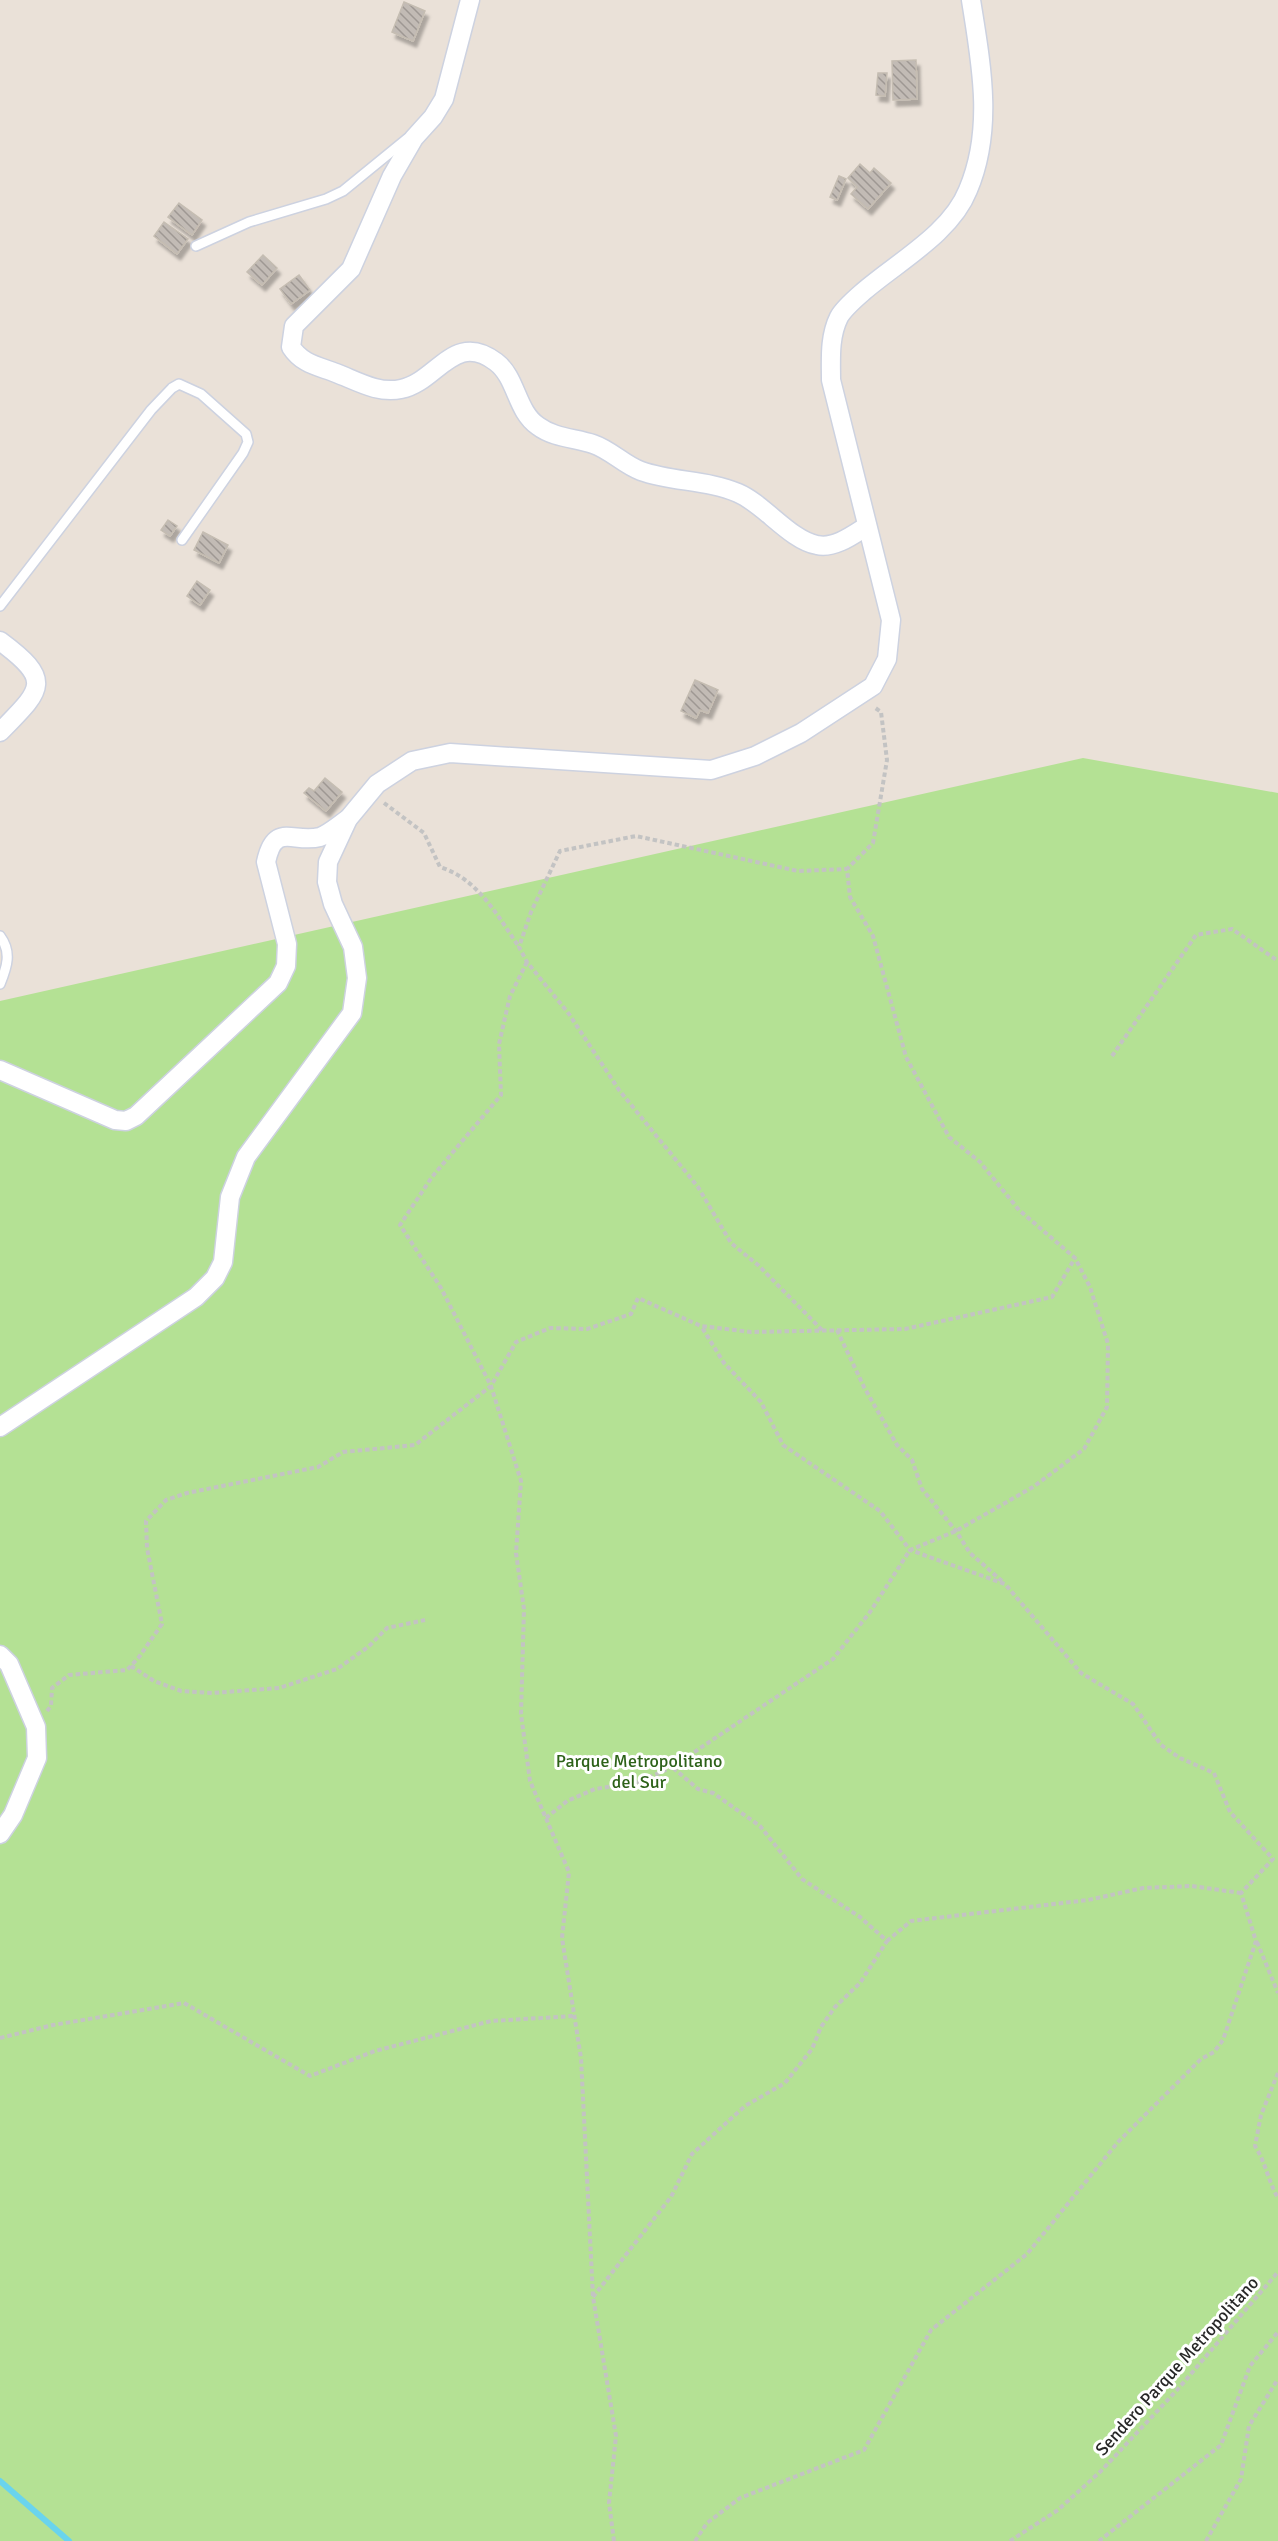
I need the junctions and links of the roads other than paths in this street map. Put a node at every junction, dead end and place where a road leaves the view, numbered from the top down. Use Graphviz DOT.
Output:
graph roads {
  1 [pos="471,0"];
  2 [pos="971,0"];
  3 [pos="433,117"];
  4 [pos="196,246"];
  5 [pos="867,526"];
  6 [pos="182,540"];
  7 [pos="0,606"];
  8 [pos="0,641"];
  9 [pos="0,732"];
  10 [pos="348,819"];
  11 [pos="0,936"];
  12 [pos="0,984"];
  13 [pos="0,1070"];
  14 [pos="0,1427"];
  15 [pos="0,1655"];
  16 [pos="0,1834"];
  1 -- 3 [label="street"];
  2 -- 5 [label="street"];
  3 -- 4 [label="lane"];
  3 -- 5 [label="street"];
  5 -- 10 [label="street"];
  6 -- 7 [label="lane"];
  8 -- 9 [label="street"];
  10 -- 13 [label="street"];
  10 -- 14 [label="street"];
  11 -- 12 [label="lane"];
  15 -- 16 [label="street"];
}
